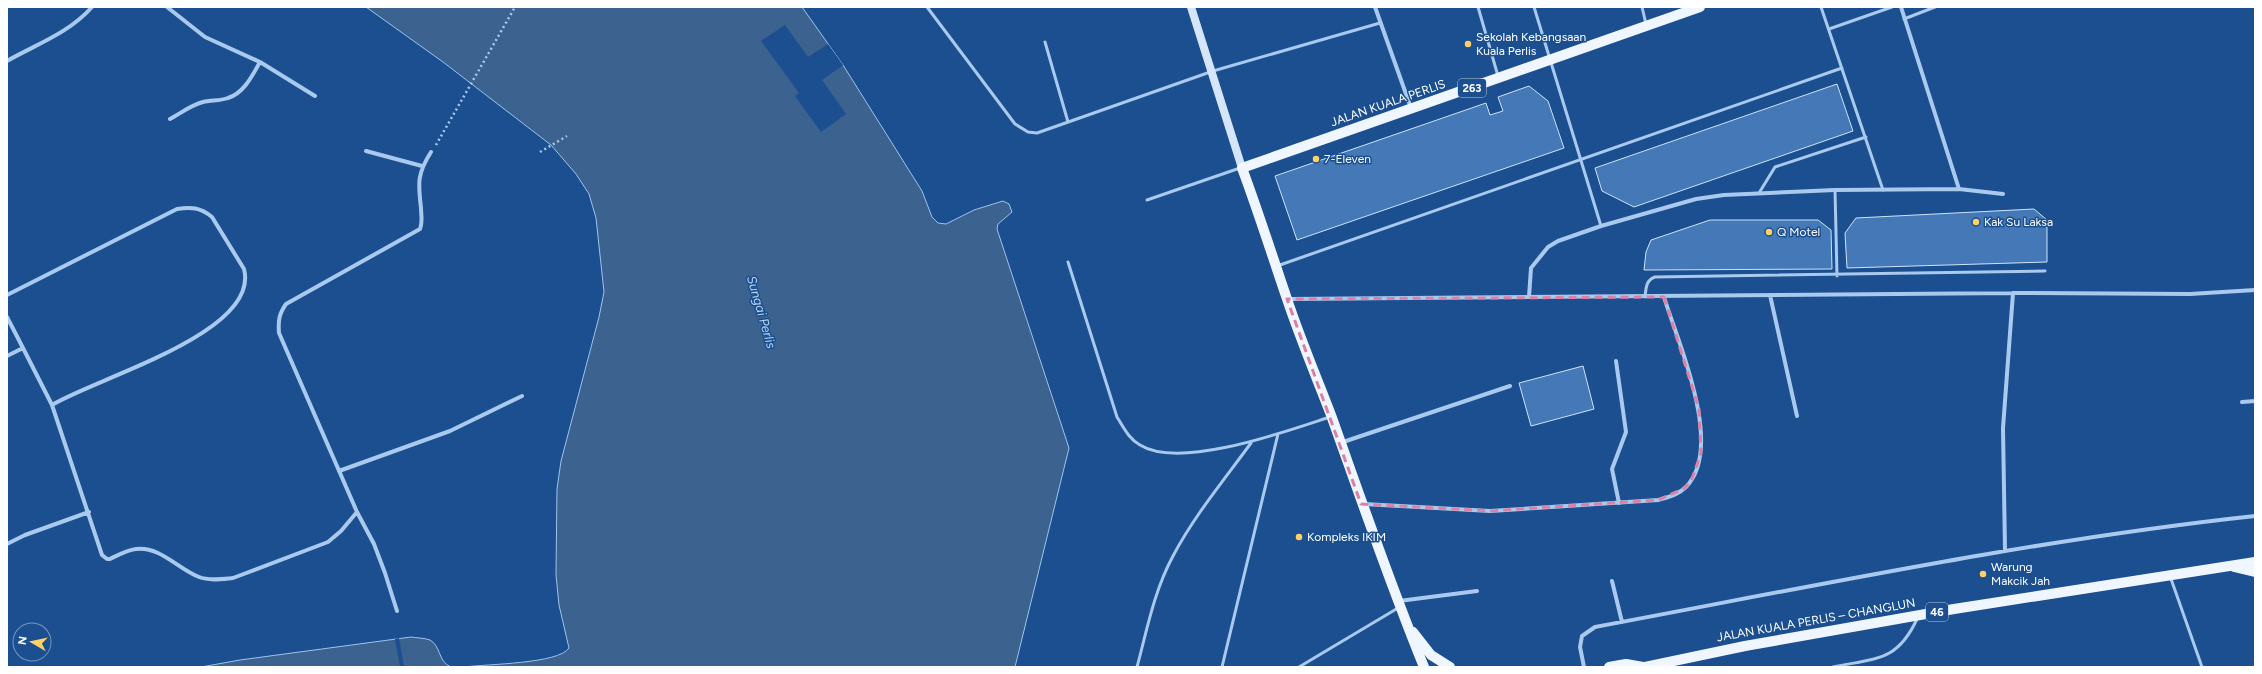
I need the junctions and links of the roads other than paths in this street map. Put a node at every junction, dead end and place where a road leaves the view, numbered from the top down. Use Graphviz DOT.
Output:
graph roads {
  1 [pos="92,7"];
  2 [pos="167,7"];
  3 [pos="927,7"];
  4 [pos="1191,7"];
  5 [pos="1375,7"];
  6 [pos="1478,7"];
  7 [pos="1534,7"];
  8 [pos="1642,7"];
  9 [pos="1700,7"];
  10 [pos="1821,7"];
  11 [pos="1892,7"];
  12 [pos="1901,7"];
  13 [pos="1935,7"];
  14 [pos="1904,18"];
  15 [pos="1380,23"];
  16 [pos="1647,26"];
  17 [pos="1829,29"];
  18 [pos="1045,42"];
  19 [pos="1550,60"];
  20 [pos="7,61"];
  21 [pos="260,62"];
  22 [pos="1842,68"];
  23 [pos="1213,71"];
  24 [pos="1499,78"];
  25 [pos="315,96"];
  26 [pos="1412,109"];
  27 [pos="170,119"];
  28 [pos="1068,122"];
  29 [pos="1866,137"];
  30 [pos="366,151"];
  31 [pos="431,152"];
  32 [pos="1580,160"];
  33 [pos="422,166"];
  34 [pos="1242,168"];
  35 [pos="1959,189"];
  36 [pos="1835,190"];
  37 [pos="1883,190"];
  38 [pos="1759,194"];
  39 [pos="2003,194"];
  40 [pos="1147,200"];
  41 [pos="1601,226"];
  42 [pos="1068,262"];
  43 [pos="1278,266"];
  44 [pos="2045,271"];
  45 [pos="1837,276"];
  46 [pos="2255,290"];
  47 [pos="2013,293"];
  48 [pos="7,295"];
  49 [pos="1645,296"];
  50 [pos="1664,296"];
  51 [pos="1770,296"];
  52 [pos="1529,298"];
  53 [pos="1287,299"];
  54 [pos="7,317"];
  55 [pos="23,348"];
  56 [pos="7,356"];
  57 [pos="1616,361"];
  58 [pos="1510,386"];
  59 [pos="522,396"];
  60 [pos="2255,401"];
  61 [pos="2242,402"];
  62 [pos="52,405"];
  63 [pos="1331,416"];
  64 [pos="1797,416"];
  65 [pos="1278,434"];
  66 [pos="1251,443"];
  67 [pos="1340,443"];
  68 [pos="339,471"];
  69 [pos="1619,503"];
  70 [pos="1361,504"];
  71 [pos="90,512"];
  72 [pos="356,512"];
  73 [pos="2255,516"];
  74 [pos="7,544"];
  75 [pos="2005,550"];
  76 [pos="2255,562"];
  77 [pos="2231,567"];
  78 [pos="2255,572"];
  79 [pos="2170,576"];
  80 [pos="1612,581"];
  81 [pos="1477,591"];
  82 [pos="1398,604"];
  83 [pos="397,611"];
  84 [pos="1918,615"];
  85 [pos="1622,622"];
  86 [pos="1407,625"];
  87 [pos="1137,667"];
  88 [pos="1222,667"];
  89 [pos="1299,667"];
  90 [pos="1424,667"];
  91 [pos="1450,667"];
  92 [pos="1584,667"];
  93 [pos="1612,667"];
  94 [pos="1644,667"];
  95 [pos="1833,667"];
  96 [pos="2202,667"];
  1 -- 20 [label="street"];
  2 -- 21 [label="street"];
  3 -- 28 [label="lane"];
  4 -- 23 [label="main road"];
  5 -- 15 [label="street"];
  6 -- 24 [label="lane"];
  7 -- 19 [label="lane"];
  8 -- 16 [label="lane"];
  9 -- 16 [label="main road, JALAN KUALA PERLIS / 263"];
  10 -- 17 [label="lane"];
  11 -- 17 [label="lane"];
  12 -- 14 [label="street"];
  13 -- 14 [label="lane"];
  14 -- 35 [label="street"];
  15 -- 23 [label="lane"];
  15 -- 26 [label="street"];
  16 -- 19 [label="main road, JALAN KUALA PERLIS / 263"];
  17 -- 22 [label="lane"];
  18 -- 28 [label="lane"];
  19 -- 24 [label="main road, JALAN KUALA PERLIS / 263"];
  19 -- 32 [label="lane"];
  21 -- 25 [label="street"];
  21 -- 27 [label="street"];
  22 -- 29 [label="lane"];
  22 -- 32 [label="lane"];
  23 -- 28 [label="lane"];
  23 -- 34 [label="main road"];
  24 -- 26 [label="main road, JALAN KUALA PERLIS / 263"];
  26 -- 34 [label="main road, JALAN KUALA PERLIS / 263"];
  29 -- 37 [label="lane"];
  29 -- 38 [label="lane"];
  30 -- 33 [label="street"];
  31 -- 33 [label="street"];
  32 -- 41 [label="lane"];
  32 -- 43 [label="lane"];
  33 -- 68 [label="street"];
  34 -- 40 [label="lane"];
  34 -- 43 [label="main road"];
  35 -- 37 [label="street"];
  35 -- 39 [label="street"];
  36 -- 37 [label="street"];
  36 -- 38 [label="street"];
  36 -- 45 [label="lane"];
  38 -- 41 [label="street"];
  41 -- 52 [label="street"];
  42 -- 66 [label="lane"];
  43 -- 53 [label="main road"];
  44 -- 45 [label="lane"];
  45 -- 49 [label="lane"];
  46 -- 47 [label="street"];
  47 -- 51 [label="street"];
  47 -- 75 [label="street"];
  48 -- 62 [label="street"];
  49 -- 50 [label="street"];
  49 -- 52 [label="street"];
  50 -- 51 [label="street"];
  50 -- 69 [label="street"];
  51 -- 64 [label="street"];
  52 -- 53 [label="street"];
  53 -- 63 [label="main road"];
  54 -- 55 [label="street"];
  55 -- 56 [label="street"];
  55 -- 62 [label="street"];
  57 -- 69 [label="street"];
  58 -- 67 [label="street"];
  59 -- 68 [label="street"];
  60 -- 61 [label="street"];
  62 -- 71 [label="street"];
  63 -- 65 [label="lane"];
  63 -- 67 [label="main road"];
  65 -- 66 [label="lane"];
  65 -- 88 [label="lane"];
  66 -- 87 [label="lane"];
  67 -- 70 [label="main road"];
  68 -- 72 [label="street"];
  69 -- 70 [label="street"];
  70 -- 82 [label="main road"];
  71 -- 72 [label="street"];
  71 -- 74 [label="street"];
  72 -- 83 [label="street"];
  73 -- 75 [label="street"];
  75 -- 85 [label="street"];
  76 -- 77 [label="main road, 46"];
  77 -- 78 [label="main road, 46"];
  77 -- 79 [label="main road, JALAN KUALA PERLIS – CHANGLUN / 46"];
  79 -- 84 [label="main road, JALAN KUALA PERLIS – CHANGLUN / 46"];
  79 -- 96 [label="lane"];
  80 -- 85 [label="street"];
  81 -- 82 [label="street"];
  82 -- 86 [label="main road"];
  82 -- 89 [label="lane"];
  84 -- 94 [label="main road, JALAN KUALA PERLIS – CHANGLUN / 46"];
  84 -- 95 [label="lane"];
  85 -- 92 [label="street"];
  86 -- 90 [label="main road"];
  86 -- 91 [label="main road"];
  93 -- 94 [label="main road, JALAN KUALA PERLIS – CHANGLUN / 46"];
}
